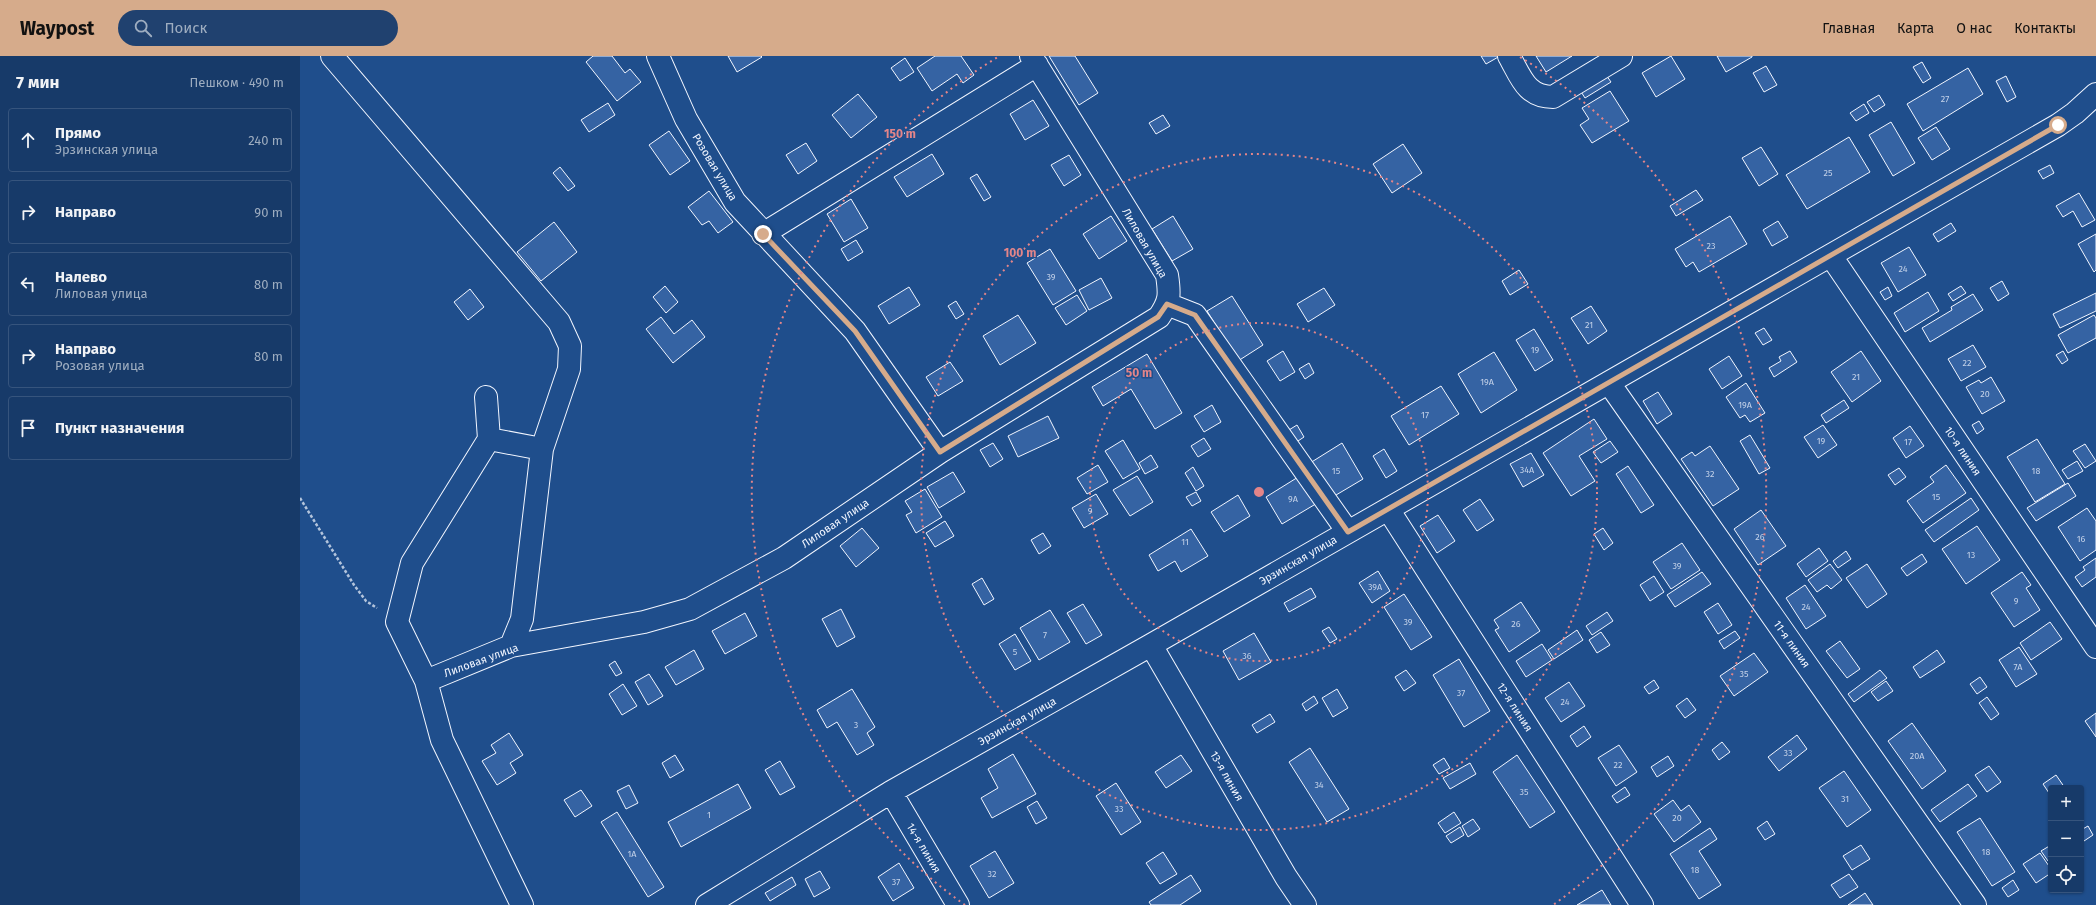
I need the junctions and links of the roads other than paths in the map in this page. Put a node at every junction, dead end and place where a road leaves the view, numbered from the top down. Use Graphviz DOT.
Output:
graph roads {
  1 [pos="332,56"];
  2 [pos="658,56"];
  3 [pos="1509,56"];
  4 [pos="1621,56"];
  5 [pos="1034,60"];
  6 [pos="2096,94"];
  7 [pos="763,234"];
  8 [pos="1830,256"];
  9 [pos="1167,304"];
  10 [pos="1609,382"];
  11 [pos="486,397"];
  12 [pos="489,439"];
  13 [pos="542,449"];
  14 [pos="940,452"];
  15 [pos="1388,509"];
  16 [pos="1348,532"];
  17 [pos="1151,645"];
  18 [pos="511,646"];
  19 [pos="2096,646"];
  20 [pos="426,681"];
  21 [pos="891,792"];
  22 [pos="522,905"];
  23 [pos="706,905"];
  24 [pos="958,905"];
  25 [pos="1305,905"];
  26 [pos="1642,905"];
  27 [pos="1975,905"];
  1 -- 13 [label="street"];
  2 -- 7 [label="street, Розовая улица"];
  3 -- 4 [label="street"];
  5 -- 7 [label="street"];
  5 -- 9 [label="street, Лиловая улица"];
  6 -- 8 [label="street, Эрзинская улица"];
  7 -- 14 [label="street, Розовая улица"];
  8 -- 10 [label="street, Эрзинская улица"];
  8 -- 19 [label="street, 10-я линия"];
  9 -- 14 [label="street, Лиловая улица"];
  9 -- 16 [label="street"];
  10 -- 15 [label="street, Эрзинская улица"];
  10 -- 27 [label="street, 11-я линия"];
  11 -- 12 [label="street"];
  12 -- 13 [label="street"];
  12 -- 20 [label="street"];
  13 -- 18 [label="street"];
  14 -- 18 [label="street, Лиловая улица"];
  15 -- 16 [label="street, Эрзинская улица"];
  15 -- 26 [label="street, 12-я линия"];
  16 -- 17 [label="street, Эрзинская улица"];
  17 -- 21 [label="street, Эрзинская улица"];
  17 -- 25 [label="street, 13-я линия"];
  18 -- 20 [label="street, Лиловая улица"];
  20 -- 22 [label="street"];
  21 -- 23 [label="street, Эрзинская улица"];
  21 -- 24 [label="street, 14-я линия"];
}
